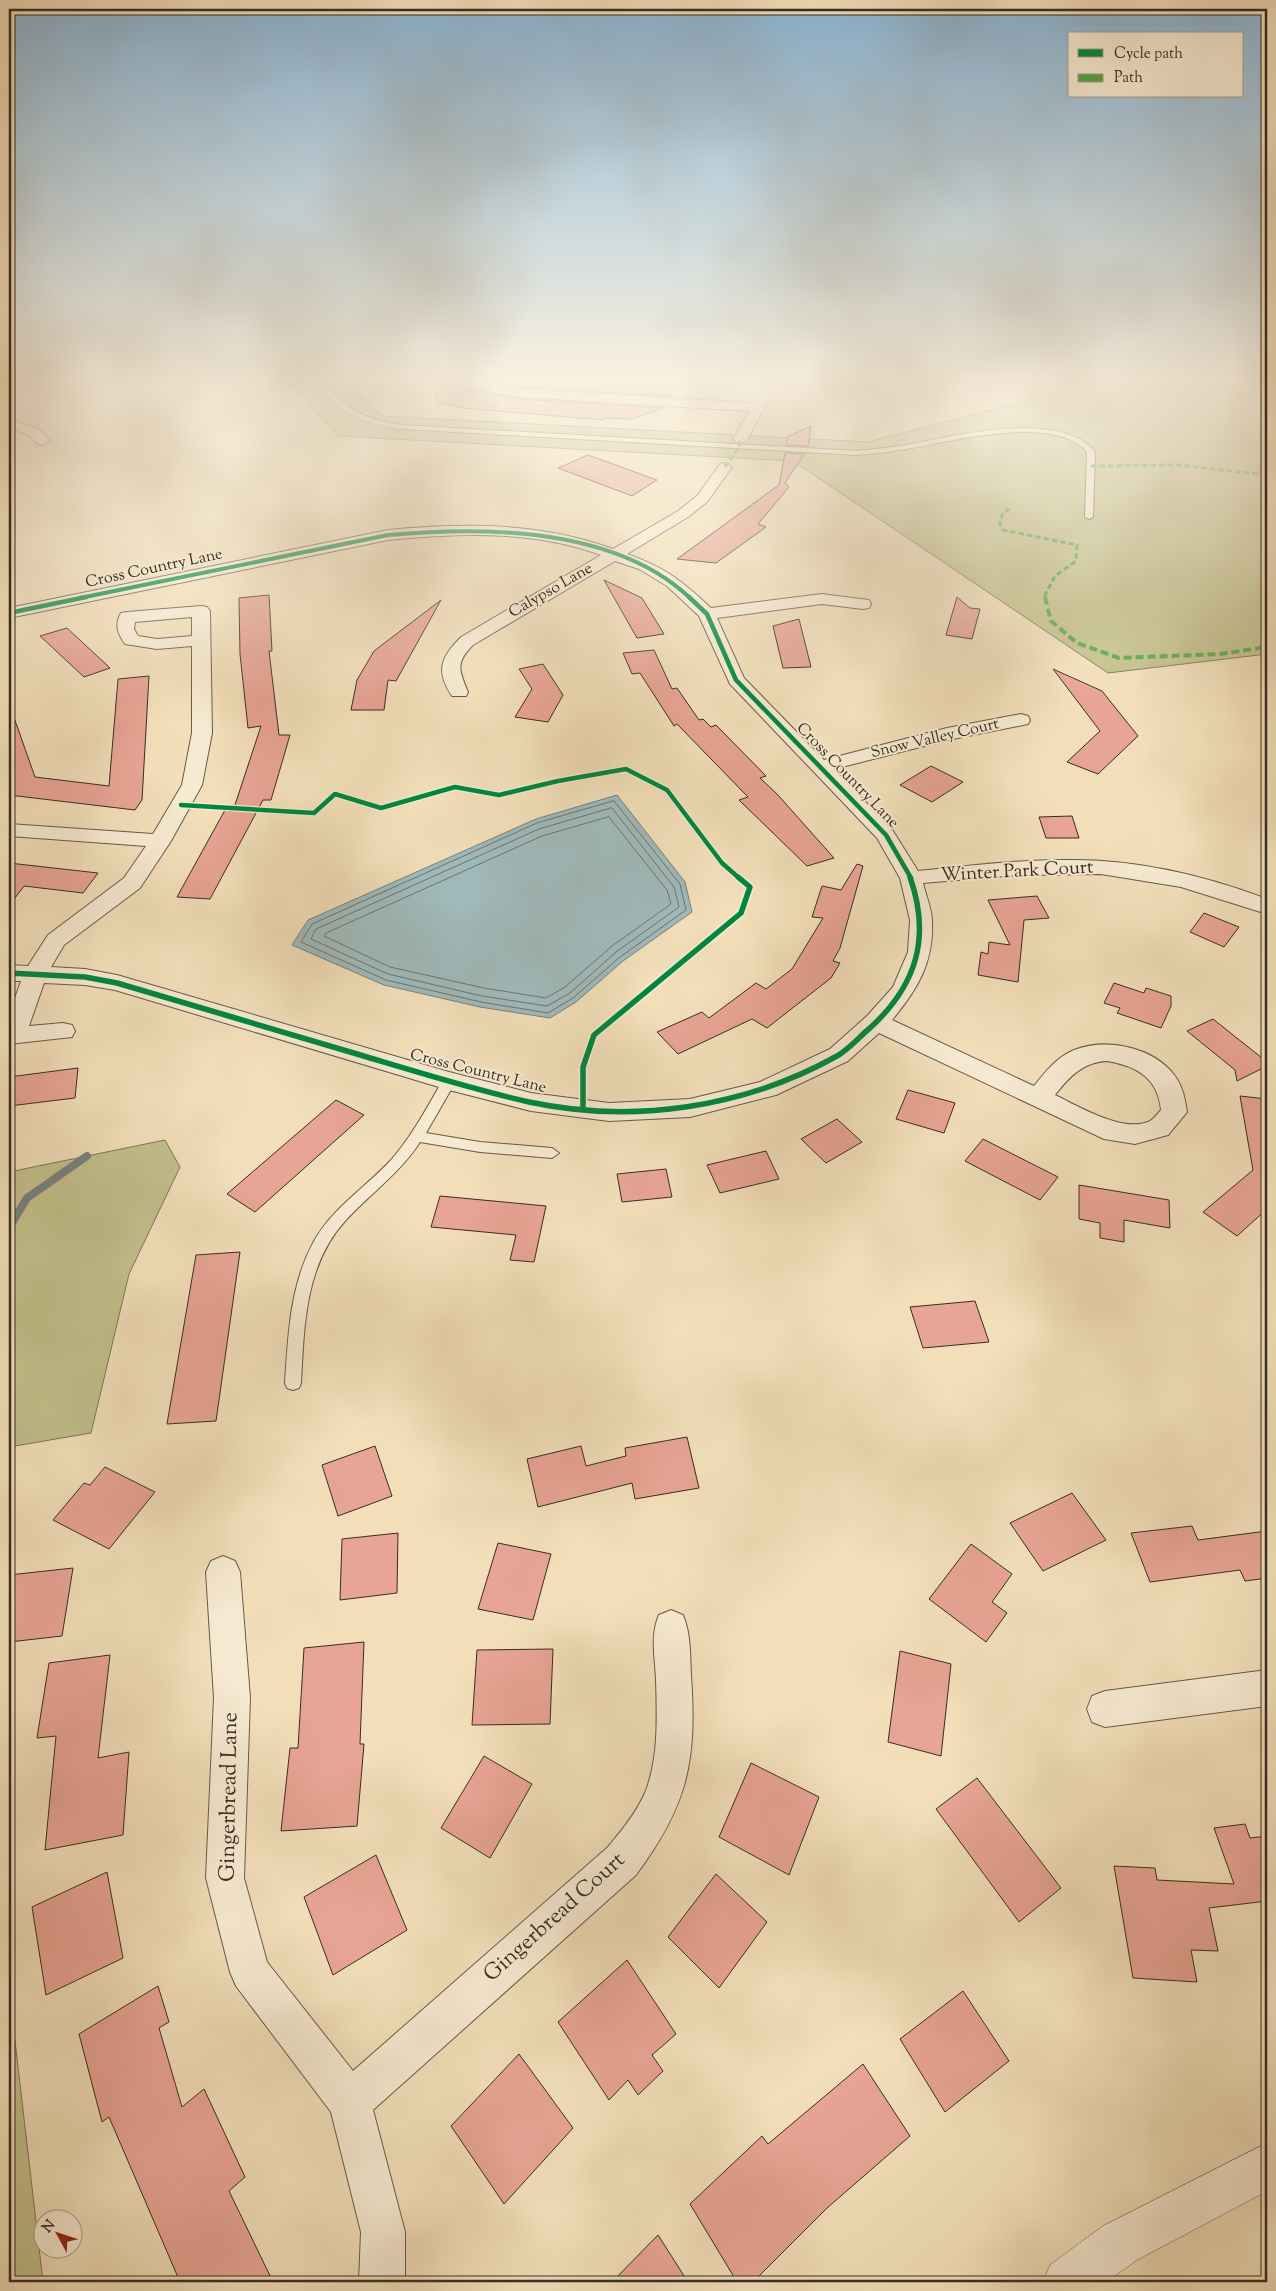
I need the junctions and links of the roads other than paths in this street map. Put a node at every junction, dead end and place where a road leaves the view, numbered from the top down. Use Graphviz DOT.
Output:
graph roads {
  1 [pos="710,487"];
  2 [pos="1089,487"];
  3 [pos="1088,517"];
  4 [pos="614,555"];
  5 [pos="863,604"];
  6 [pos="9,613"];
  7 [pos="706,614"];
  8 [pos="201,640"];
  9 [pos="458,692"];
  10 [pos="1021,720"];
  11 [pos="820,767"];
  12 [pos="9,830"];
  13 [pos="160,841"];
  14 [pos="911,878"];
  15 [pos="1267,907"];
  16 [pos="9,974"];
  17 [pos="35,974"];
  18 [pos="876,1022"];
  19 [pos="63,1031"];
  20 [pos="12,1036"];
  21 [pos="449,1081"];
  22 [pos="1039,1097"];
  23 [pos="416,1136"];
  24 [pos="552,1153"];
  25 [pos="293,1382"];
  26 [pos="222,1572"];
  27 [pos="671,1627"];
  28 [pos="1267,1688"];
  29 [pos="1105,1709"];
  30 [pos="350,2102"];
  31 [pos="1267,2166"];
  32 [pos="382,2282"];
  33 [pos="1067,2282"];
  1 -- 4 [label="street, Calypso Lane"];
  2 -- 3 [label="lane"];
  4 -- 6 [label="street, Cross Country Lane"];
  4 -- 7 [label="street, Cross Country Lane"];
  4 -- 9 [label="street, Calypso Lane"];
  5 -- 7 [label="street"];
  7 -- 11 [label="street, Cross Country Lane"];
  8 -- 13 [label="street"];
  10 -- 11 [label="street, Snow Valley Court"];
  11 -- 14 [label="street, Cross Country Lane"];
  12 -- 13 [label="street"];
  13 -- 17 [label="street"];
  14 -- 15 [label="street, Winter Park Court"];
  14 -- 18 [label="street, Cross Country Lane"];
  16 -- 17 [label="street, Cross Country Lane"];
  17 -- 20 [label="street"];
  17 -- 21 [label="street, Cross Country Lane"];
  18 -- 21 [label="street, Cross Country Lane"];
  18 -- 22 [label="street"];
  19 -- 20 [label="street"];
  21 -- 23 [label="lane"];
  22 -- 22 [label="street"];
  23 -- 24 [label="lane"];
  23 -- 25 [label="lane"];
  26 -- 30 [label="street, Gingerbread Lane"];
  27 -- 30 [label="street, Gingerbread Court"];
  28 -- 29 [label="street"];
  30 -- 32 [label="street, Gingerbread Lane"];
  31 -- 33 [label="street"];
}
